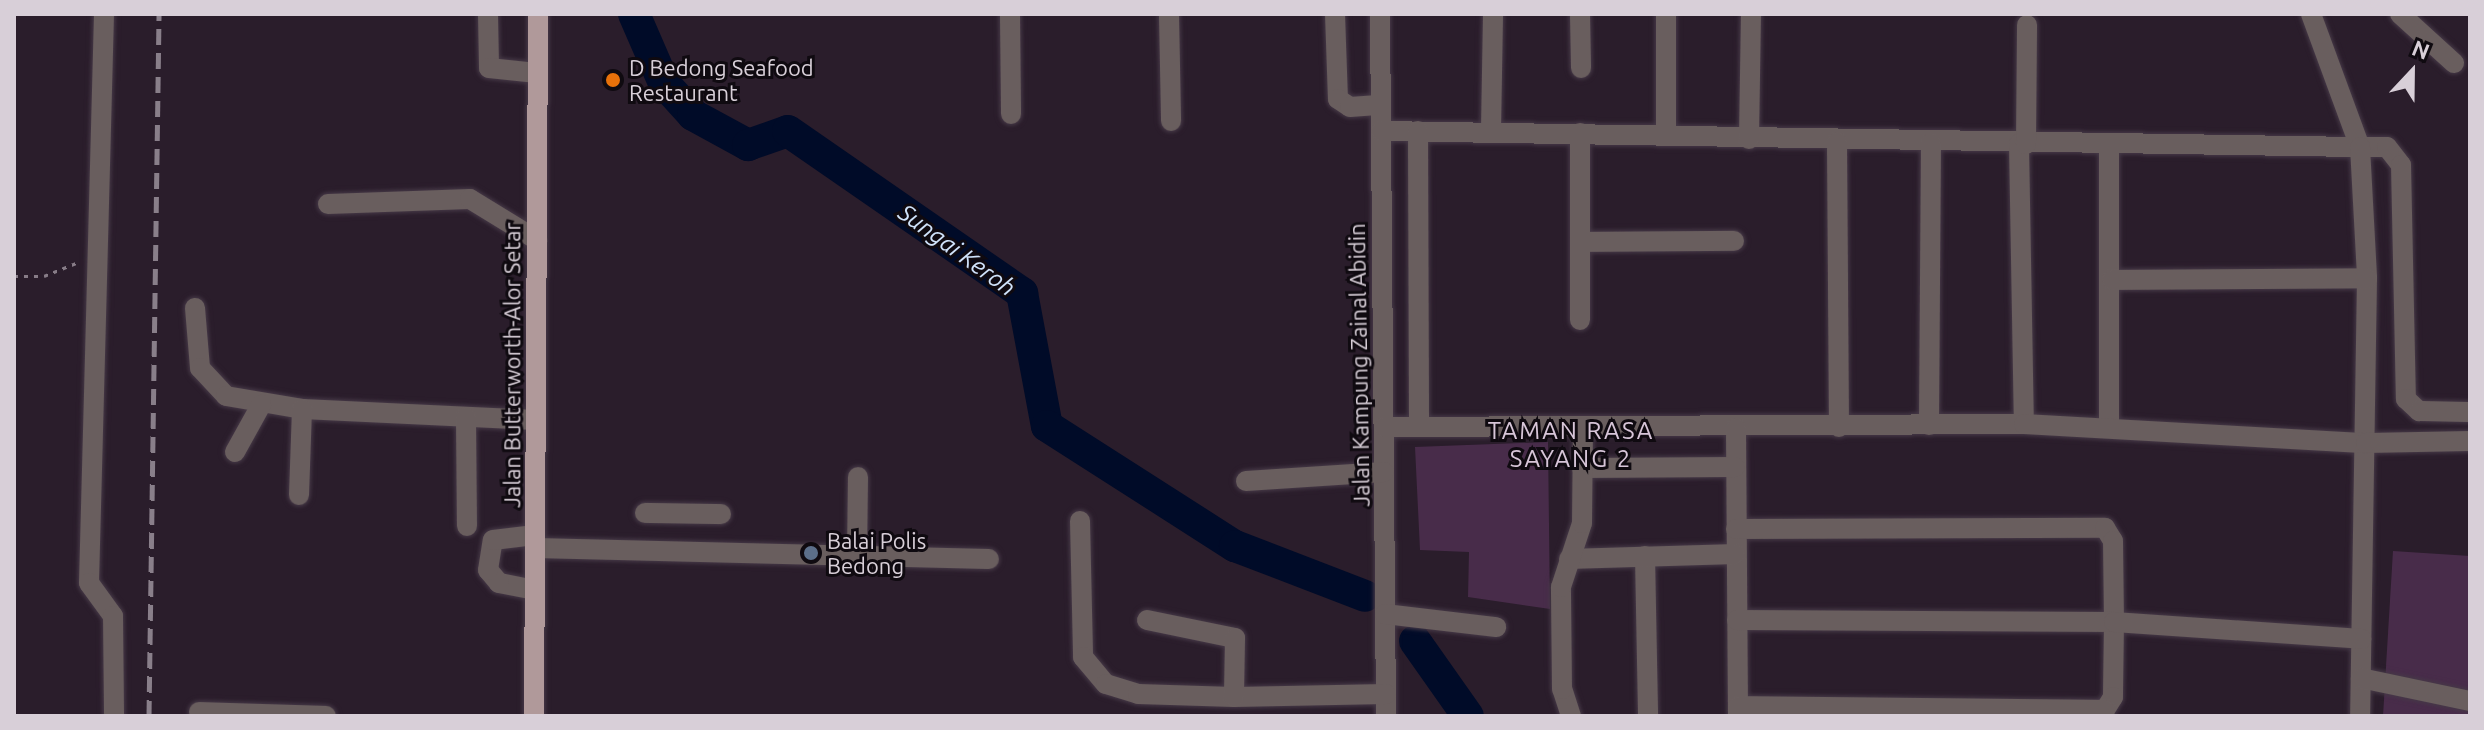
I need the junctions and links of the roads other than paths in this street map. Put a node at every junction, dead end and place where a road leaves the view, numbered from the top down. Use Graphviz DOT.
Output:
graph roads {
  1 [pos="104,14"];
  2 [pos="488,14"];
  3 [pos="538,14"];
  4 [pos="1010,14"];
  5 [pos="1169,14"];
  6 [pos="1335,14"];
  7 [pos="1380,14"];
  8 [pos="1493,14"];
  9 [pos="1580,14"];
  10 [pos="1666,14"];
  11 [pos="1751,14"];
  12 [pos="2311,14"];
  13 [pos="2400,14"];
  14 [pos="2027,25"];
  15 [pos="2454,63"];
  16 [pos="1581,68"];
  17 [pos="537,73"];
  18 [pos="1381,105"];
  19 [pos="1011,114"];
  20 [pos="1171,121"];
  21 [pos="1491,130"];
  22 [pos="1381,131"];
  23 [pos="1418,131"];
  24 [pos="1580,133"];
  25 [pos="1666,134"];
  26 [pos="1749,139"];
  27 [pos="1837,142"];
  28 [pos="1931,143"];
  29 [pos="2023,144"];
  30 [pos="2109,145"];
  31 [pos="2360,147"];
  32 [pos="328,204"];
  33 [pos="537,240"];
  34 [pos="1734,241"];
  35 [pos="1580,242"];
  36 [pos="2367,278"];
  37 [pos="2112,280"];
  38 [pos="195,308"];
  39 [pos="1580,320"];
  40 [pos="261,405"];
  41 [pos="302,409"];
  42 [pos="2470,412"];
  43 [pos="466,417"];
  44 [pos="536,420"];
  45 [pos="2024,424"];
  46 [pos="1929,425"];
  47 [pos="1384,427"];
  48 [pos="1419,427"];
  49 [pos="1839,427"];
  50 [pos="1583,428"];
  51 [pos="1736,428"];
  52 [pos="2109,428"];
  53 [pos="2470,441"];
  54 [pos="2366,443"];
  55 [pos="235,452"];
  56 [pos="1735,467"];
  57 [pos="1582,468"];
  58 [pos="1384,472"];
  59 [pos="858,477"];
  60 [pos="1246,481"];
  61 [pos="299,495"];
  62 [pos="645,513"];
  63 [pos="686,514"];
  64 [pos="721,514"];
  65 [pos="1080,521"];
  66 [pos="467,526"];
  67 [pos="1736,529"];
  68 [pos="535,541"];
  69 [pos="685,552"];
  70 [pos="1735,554"];
  71 [pos="1645,556"];
  72 [pos="857,557"];
  73 [pos="989,559"];
  74 [pos="1569,559"];
  75 [pos="535,590"];
  76 [pos="1385,614"];
  77 [pos="1147,620"];
  78 [pos="1737,620"];
  79 [pos="2114,622"];
  80 [pos="1496,627"];
  81 [pos="2361,639"];
  82 [pos="2361,678"];
  83 [pos="1386,694"];
  84 [pos="1234,697"];
  85 [pos="2470,701"];
  86 [pos="1738,711"];
  87 [pos="199,712"];
  88 [pos="114,716"];
  89 [pos="326,716"];
  90 [pos="534,716"];
  91 [pos="1386,716"];
  92 [pos="1571,716"];
  93 [pos="1648,716"];
  94 [pos="2360,716"];
  1 -- 88 [label="street"];
  2 -- 17 [label="street"];
  3 -- 17 [label="main road, Jalan Butterworth-Alor Setar"];
  4 -- 19 [label="street"];
  5 -- 20 [label="street"];
  6 -- 18 [label="street"];
  7 -- 18 [label="street, Jalan Kampung Zainal Abidin"];
  8 -- 21 [label="street"];
  9 -- 16 [label="street"];
  10 -- 25 [label="street"];
  11 -- 26 [label="street"];
  12 -- 31 [label="street"];
  13 -- 15 [label="street"];
  14 -- 29 [label="street"];
  17 -- 33 [label="main road, Jalan Butterworth-Alor Setar"];
  18 -- 22 [label="street, Jalan Kampung Zainal Abidin"];
  21 -- 23 [label="street"];
  21 -- 24 [label="street"];
  22 -- 23 [label="street"];
  22 -- 47 [label="street, Jalan Kampung Zainal Abidin"];
  23 -- 48 [label="street"];
  24 -- 25 [label="street"];
  24 -- 35 [label="street"];
  25 -- 26 [label="street"];
  26 -- 27 [label="street"];
  27 -- 28 [label="street"];
  27 -- 49 [label="street"];
  28 -- 29 [label="street"];
  28 -- 46 [label="street"];
  29 -- 30 [label="street"];
  29 -- 45 [label="street"];
  30 -- 31 [label="street"];
  30 -- 37 [label="street"];
  31 -- 36 [label="street"];
  31 -- 42 [label="street"];
  32 -- 33 [label="street"];
  33 -- 44 [label="main road, Jalan Butterworth-Alor Setar"];
  34 -- 35 [label="street"];
  35 -- 39 [label="street"];
  36 -- 37 [label="street"];
  36 -- 54 [label="street"];
  37 -- 52 [label="street"];
  38 -- 40 [label="street"];
  40 -- 41 [label="street"];
  40 -- 55 [label="street"];
  41 -- 43 [label="street"];
  41 -- 61 [label="street"];
  43 -- 44 [label="street"];
  43 -- 66 [label="street"];
  44 -- 68 [label="main road, Jalan Butterworth-Alor Setar"];
  45 -- 46 [label="street"];
  45 -- 52 [label="street"];
  46 -- 49 [label="street"];
  47 -- 48 [label="street"];
  47 -- 58 [label="street, Jalan Kampung Zainal Abidin"];
  48 -- 50 [label="street"];
  49 -- 51 [label="street"];
  50 -- 51 [label="street"];
  50 -- 57 [label="street"];
  51 -- 56 [label="street"];
  52 -- 54 [label="street"];
  53 -- 54 [label="street"];
  54 -- 81 [label="street"];
  56 -- 57 [label="street"];
  56 -- 67 [label="street"];
  57 -- 74 [label="street"];
  58 -- 60 [label="street"];
  58 -- 76 [label="street, Jalan Kampung Zainal Abidin"];
  59 -- 72 [label="street"];
  62 -- 63 [label="street"];
  63 -- 64 [label="street"];
  63 -- 69 [label="street"];
  65 -- 84 [label="street"];
  67 -- 70 [label="street"];
  67 -- 79 [label="street"];
  68 -- 69 [label="street"];
  68 -- 75 [label="main road, Jalan Butterworth-Alor Setar"];
  68 -- 75 [label="street"];
  69 -- 72 [label="street"];
  70 -- 71 [label="street"];
  70 -- 78 [label="street"];
  71 -- 74 [label="street"];
  71 -- 93 [label="street"];
  72 -- 73 [label="street"];
  74 -- 92 [label="street"];
  75 -- 90 [label="main road, Jalan Butterworth-Alor Setar"];
  76 -- 80 [label="street"];
  76 -- 83 [label="street, Jalan Kampung Zainal Abidin"];
  77 -- 84 [label="street"];
  78 -- 79 [label="street"];
  78 -- 86 [label="street"];
  79 -- 81 [label="street"];
  79 -- 86 [label="street"];
  81 -- 82 [label="street"];
  82 -- 85 [label="street"];
  82 -- 94 [label="street"];
  83 -- 84 [label="street"];
  83 -- 91 [label="street, Jalan Kampung Zainal Abidin"];
  87 -- 89 [label="street"];
}
